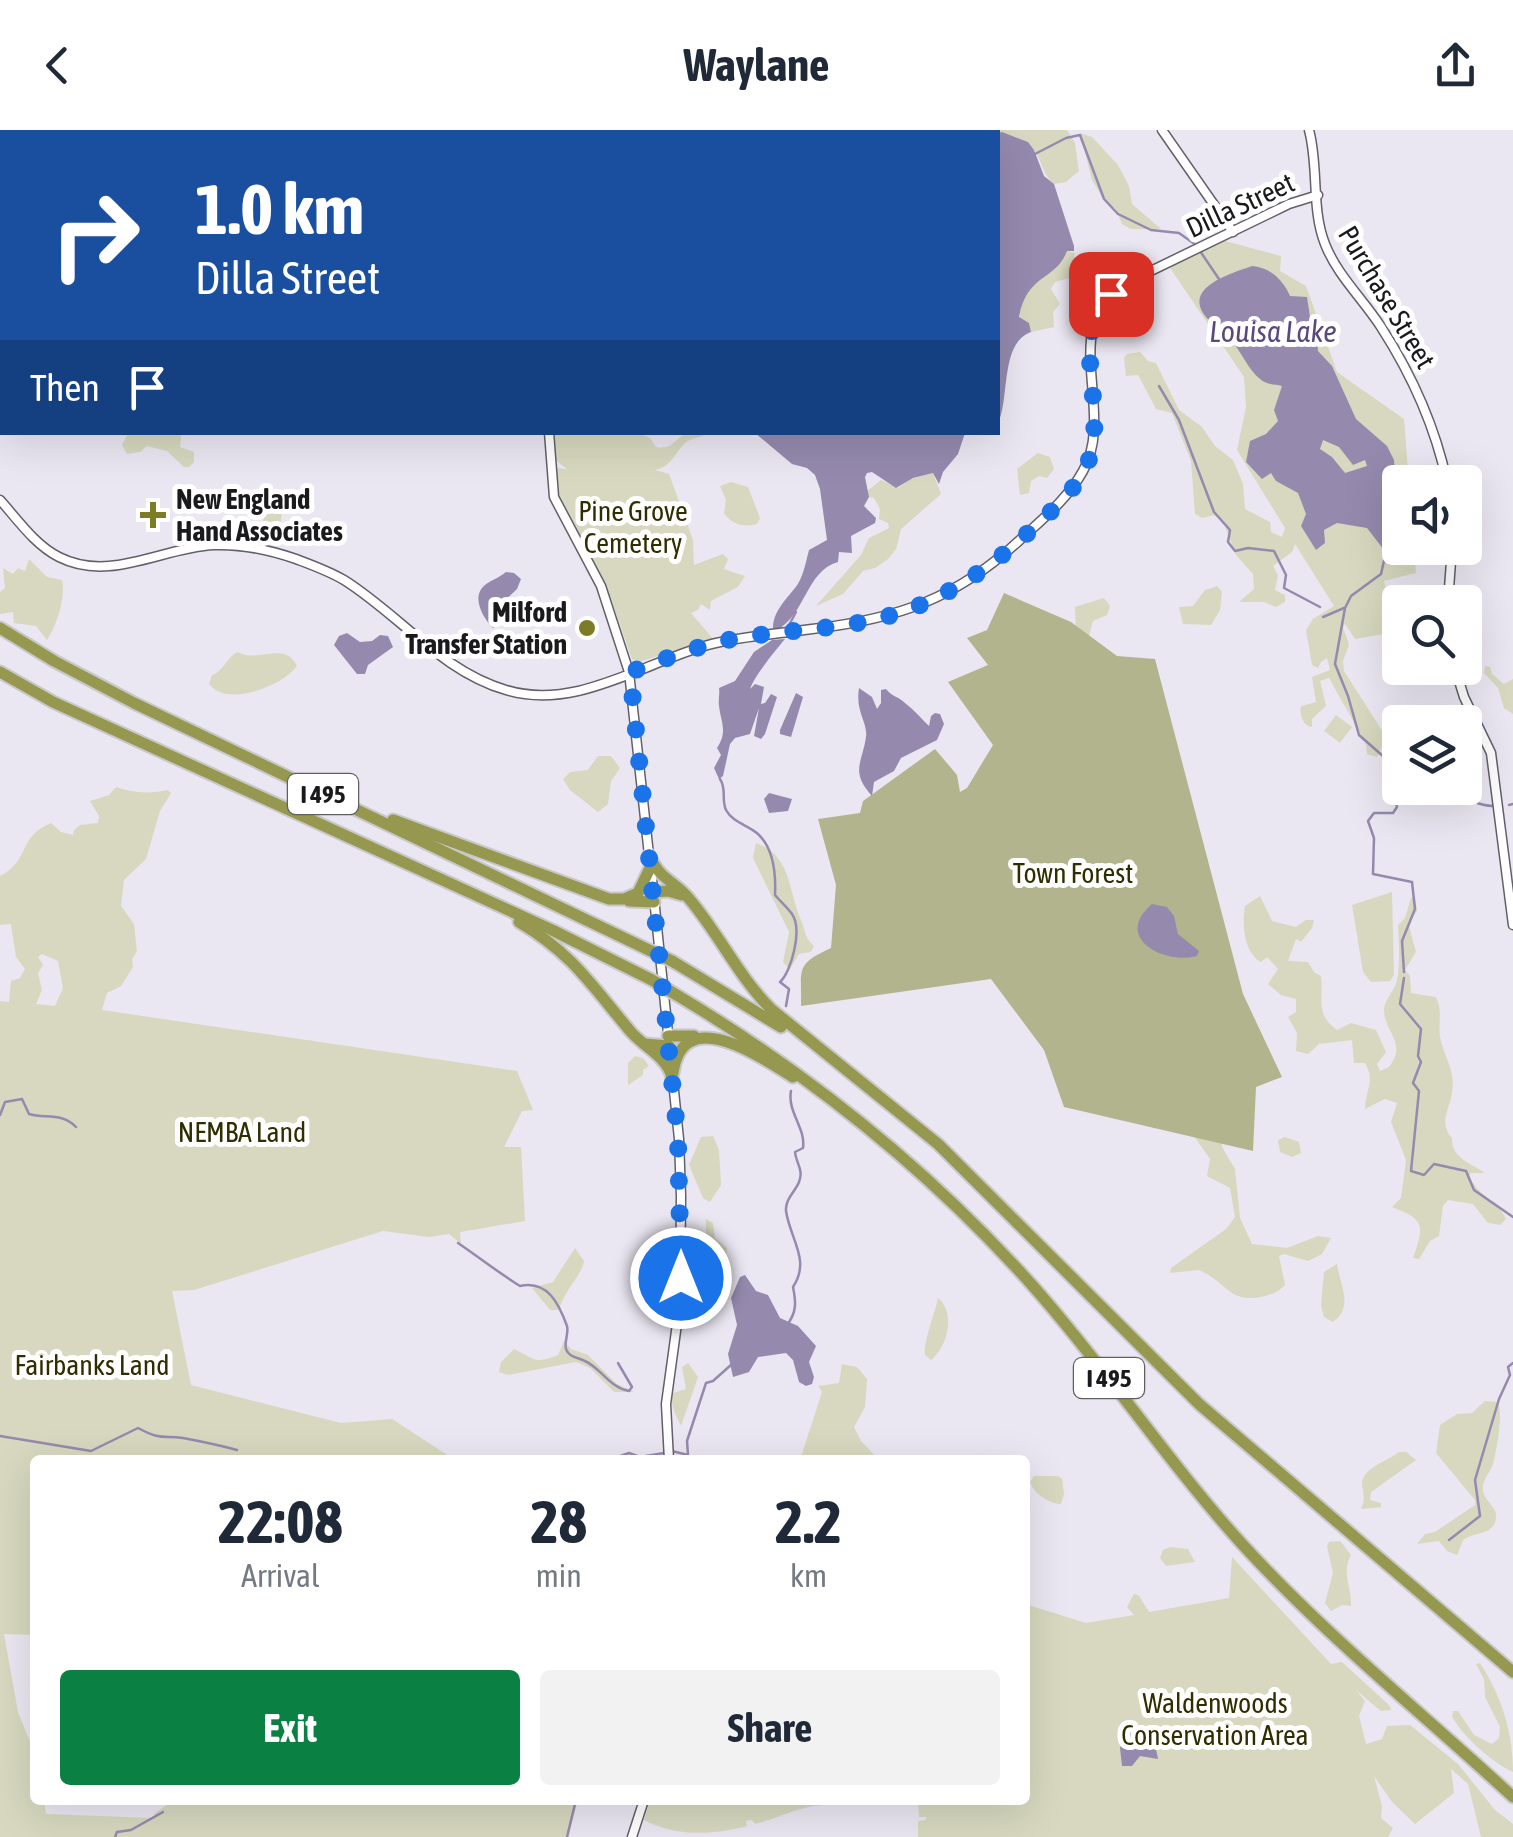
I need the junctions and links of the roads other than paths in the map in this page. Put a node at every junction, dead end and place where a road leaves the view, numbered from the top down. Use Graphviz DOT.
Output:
graph roads {
  1 [pos="1162,130"];
  2 [pos="1309,130"];
  3 [pos="1318,195"];
  4 [pos="1233,232"];
  5 [pos="549,435"];
  6 [pos="1441,465"];
  7 [pos="0,500"];
  8 [pos="0,628"];
  9 [pos="0,672"];
  10 [pos="630,672"];
  11 [pos="599,684"];
  12 [pos="1460,685"];
  13 [pos="632,692"];
  14 [pos="313,789"];
  15 [pos="650,861"];
  16 [pos="468,892"];
  17 [pos="654,897"];
  18 [pos="618,900"];
  19 [pos="693,903"];
  20 [pos="1513,925"];
  21 [pos="705,1036"];
  22 [pos="668,1041"];
  23 [pos="640,1042"];
  24 [pos="850,1075"];
  25 [pos="672,1077"];
  26 [pos="841,1105"];
  27 [pos="668,1454"];
  28 [pos="1513,1672"];
  29 [pos="1513,1797"];
  30 [pos="642,1805"];
  31 [pos="632,1837"];
  1 -- 4 [label="main road"];
  2 -- 3 [label="main road, Purchase Street"];
  3 -- 4 [label="main road, Dilla Street"];
  3 -- 6 [label="main road, Purchase Street"];
  4 -- 10 [label="main road, Dilla Street"];
  5 -- 10 [label="main road"];
  7 -- 11 [label="main road, Dilla Street"];
  8 -- 14 [label="highway, I 495"];
  9 -- 16 [label="highway, I 495"];
  10 -- 11 [label="main road, Dilla Street"];
  10 -- 13 [label="main road"];
  11 -- 13 [label="main road"];
  12 -- 20 [label="main road"];
  13 -- 15 [label="main road"];
  14 -- 18 [label="highway"];
  14 -- 24 [label="highway, I 495, bridge"];
  15 -- 17 [label="main road"];
  15 -- 18 [label="highway"];
  15 -- 19 [label="highway"];
  16 -- 23 [label="highway"];
  16 -- 26 [label="highway, I 495, bridge"];
  17 -- 18 [label="highway"];
  17 -- 19 [label="highway"];
  17 -- 22 [label="main road"];
  19 -- 24 [label="highway"];
  21 -- 22 [label="highway"];
  21 -- 25 [label="highway"];
  21 -- 26 [label="highway"];
  22 -- 23 [label="highway"];
  22 -- 25 [label="main road"];
  23 -- 25 [label="highway"];
  24 -- 28 [label="highway, I 495"];
  25 -- 27 [label="main road"];
  26 -- 29 [label="highway, I 495"];
  30 -- 31 [label="main road"];
}
